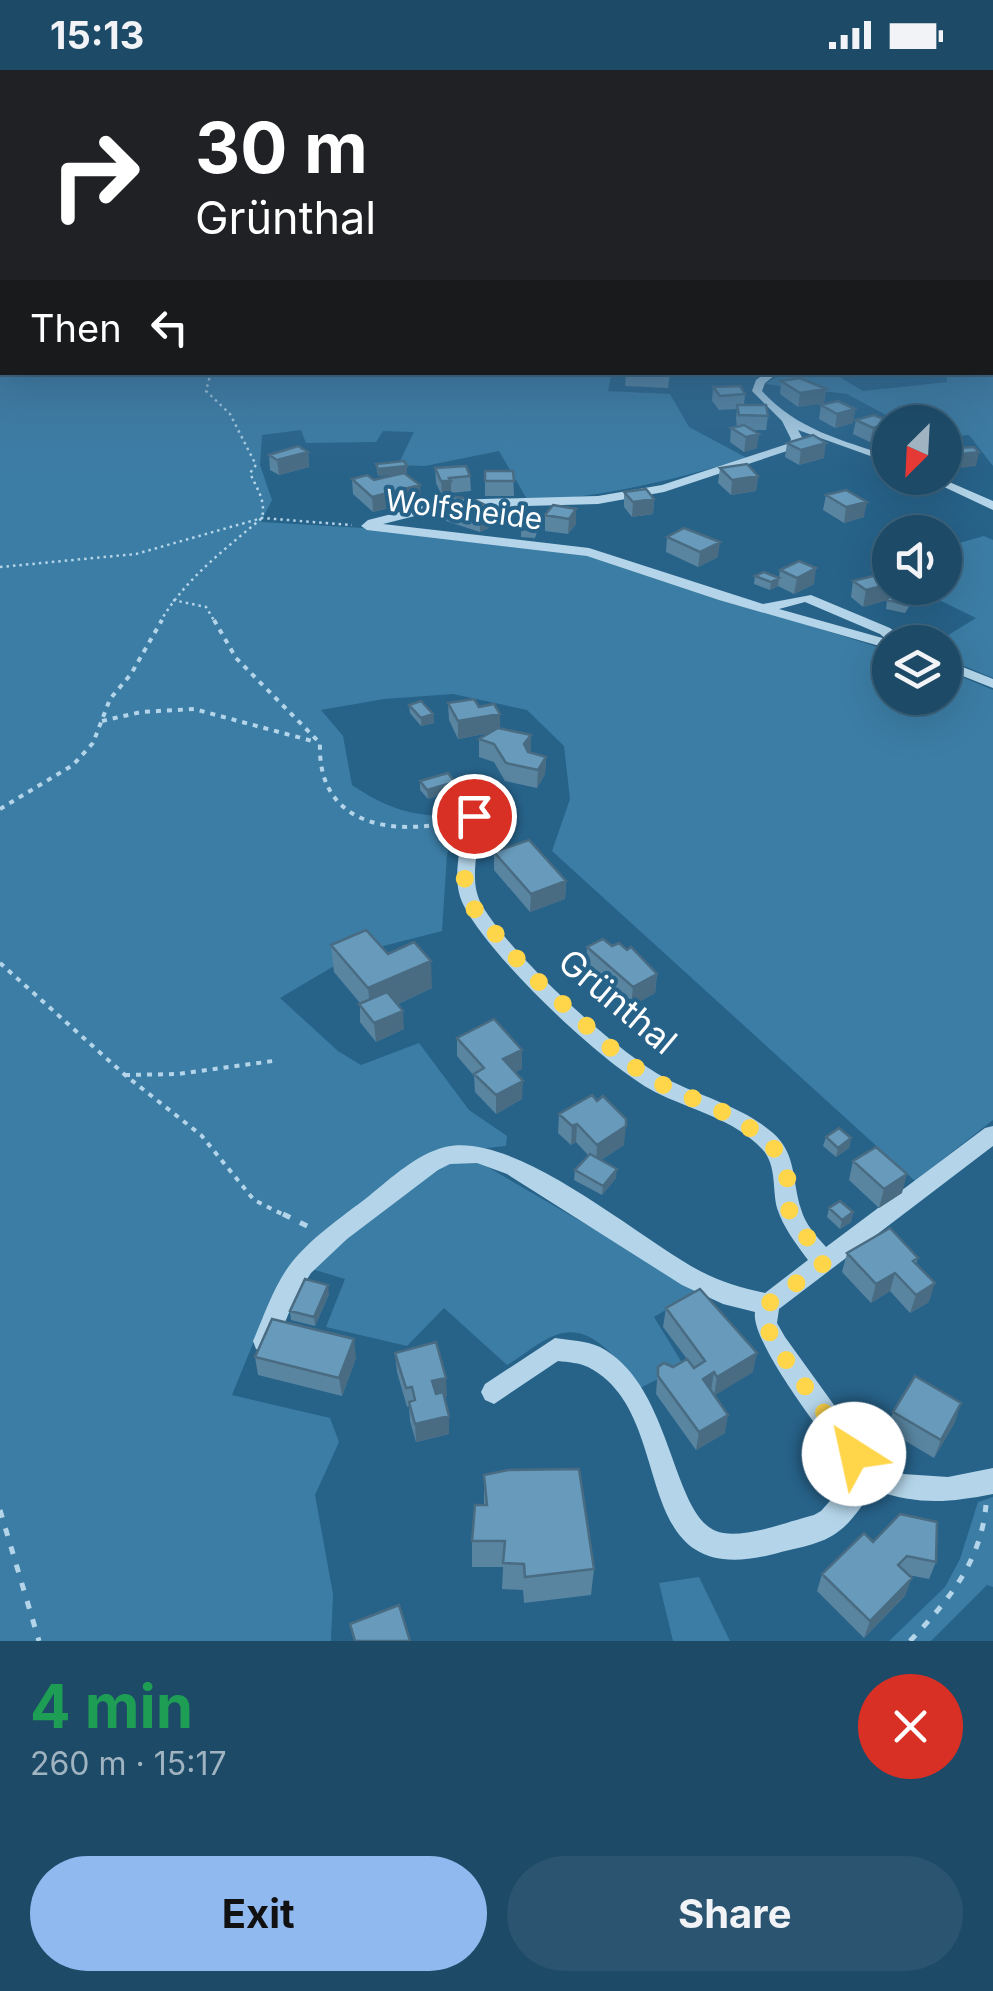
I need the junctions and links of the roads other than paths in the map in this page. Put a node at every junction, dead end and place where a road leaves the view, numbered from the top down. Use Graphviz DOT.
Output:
graph roads {
  1 [pos="770,375"];
  2 [pos="786,417"];
  3 [pos="872,454"];
  4 [pos="962,492"];
  5 [pos="993,506"];
  6 [pos="762,608"];
  7 [pos="873,625"];
  8 [pos="872,638"];
  9 [pos="962,671"];
  10 [pos="993,684"];
  11 [pos="469,808"];
  12 [pos="993,1134"];
  13 [pos="824,1263"];
  14 [pos="768,1304"];
  15 [pos="264,1342"];
  16 [pos="494,1392"];
  17 [pos="870,1476"];
  18 [pos="989,1482"];
  1 -- 2 [label="street"];
  2 -- 3 [label="street"];
  2 -- 6 [label="street, Wolfsheide"];
  4 -- 5 [label="street"];
  6 -- 7 [label="street"];
  6 -- 8 [label="street, Wolfsheide"];
  9 -- 10 [label="street"];
  11 -- 13 [label="street, Grünthal"];
  12 -- 13 [label="street"];
  13 -- 14 [label="street"];
  14 -- 15 [label="street"];
  14 -- 17 [label="street"];
  16 -- 17 [label="street"];
  17 -- 18 [label="street"];
}
